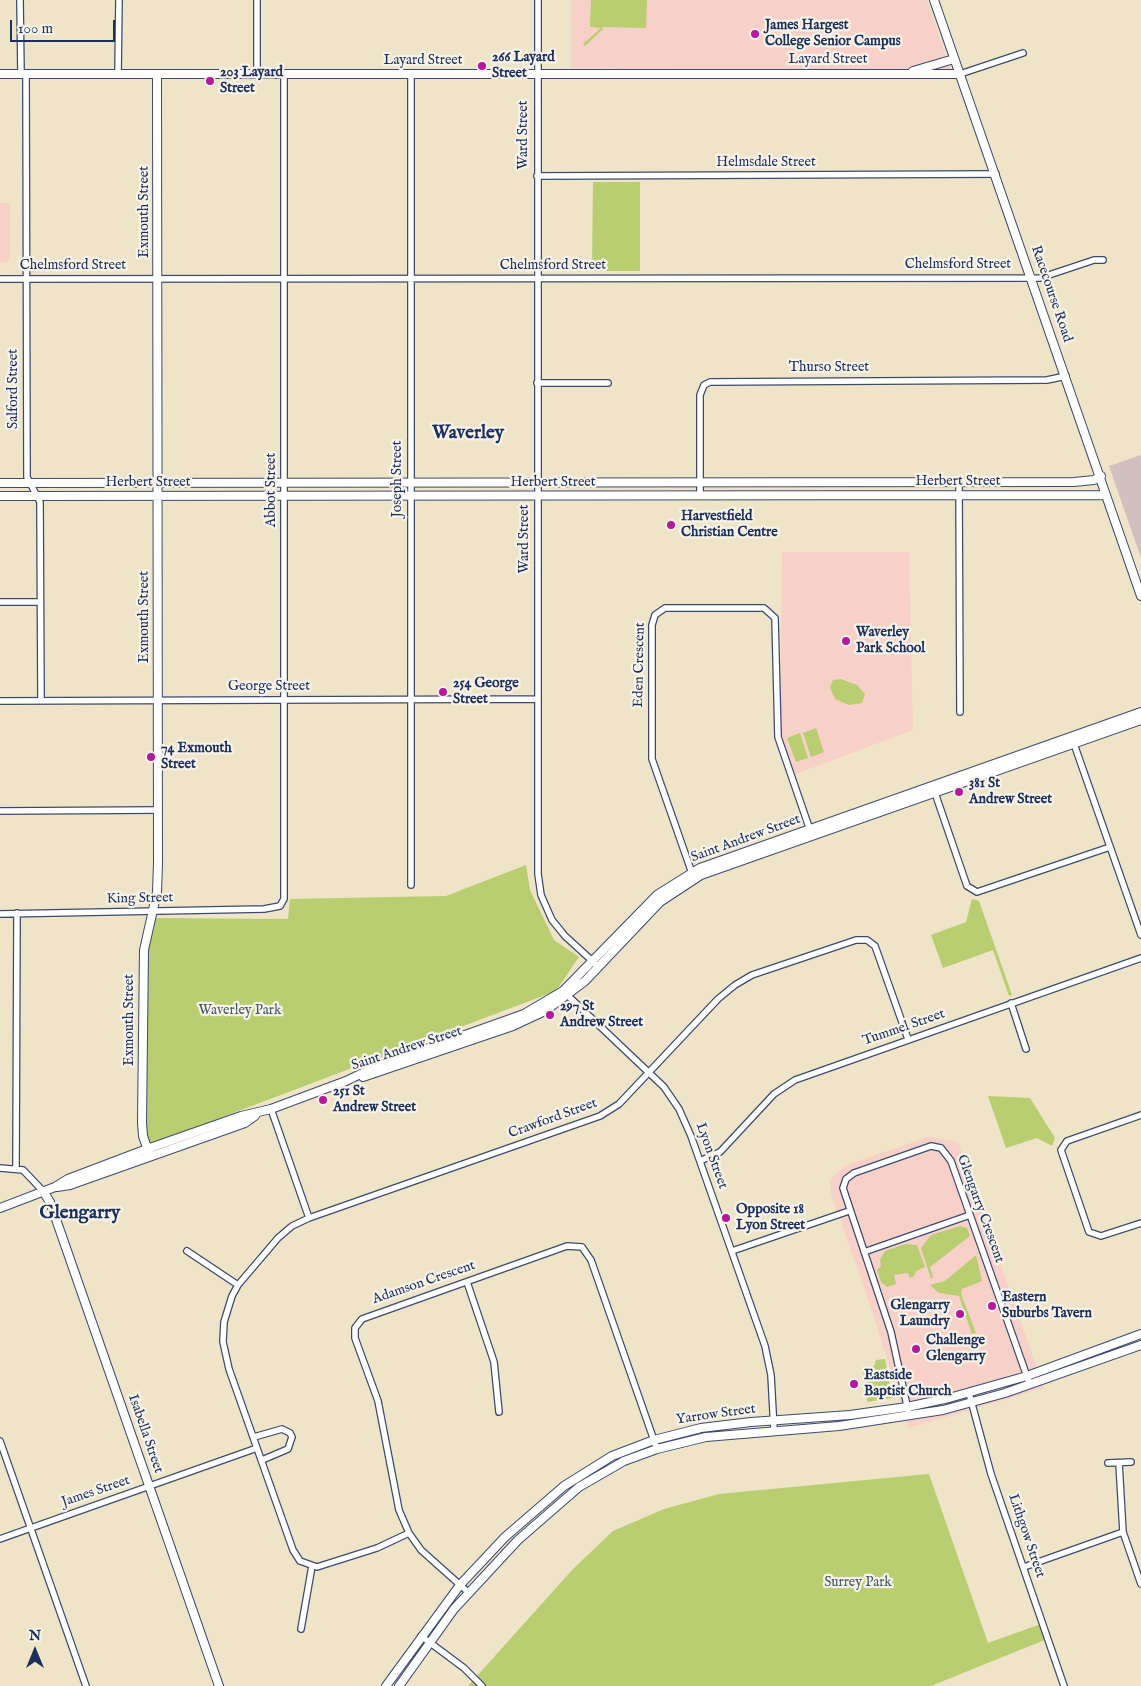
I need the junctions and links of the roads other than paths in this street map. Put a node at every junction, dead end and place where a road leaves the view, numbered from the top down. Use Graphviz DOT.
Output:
graph roads {
  1 [pos="20,0"];
  2 [pos="119,0"];
  3 [pos="257,0"];
  4 [pos="538,0"];
  5 [pos="934,0"];
  6 [pos="1023,52"];
  7 [pos="954,59"];
  8 [pos="906,72"];
  9 [pos="284,73"];
  10 [pos="411,73"];
  11 [pos="537,73"];
  12 [pos="0,74"];
  13 [pos="23,74"];
  14 [pos="118,74"];
  15 [pos="157,74"];
  16 [pos="257,74"];
  17 [pos="960,74"];
  18 [pos="996,174"];
  19 [pos="537,176"];
  20 [pos="1103,260"];
  21 [pos="411,278"];
  22 [pos="537,278"];
  23 [pos="1032,278"];
  24 [pos="0,279"];
  25 [pos="26,279"];
  26 [pos="158,279"];
  27 [pos="284,279"];
  28 [pos="1066,376"];
  29 [pos="537,383"];
  30 [pos="608,383"];
  31 [pos="1101,476"];
  32 [pos="537,482"];
  33 [pos="700,482"];
  34 [pos="832,482"];
  35 [pos="959,482"];
  36 [pos="0,483"];
  37 [pos="28,483"];
  38 [pos="158,483"];
  39 [pos="284,483"];
  40 [pos="411,483"];
  41 [pos="411,495"];
  42 [pos="537,495"];
  43 [pos="700,495"];
  44 [pos="832,495"];
  45 [pos="959,495"];
  46 [pos="1106,495"];
  47 [pos="0,496"];
  48 [pos="37,496"];
  49 [pos="157,496"];
  50 [pos="285,496"];
  51 [pos="1141,596"];
  52 [pos="0,602"];
  53 [pos="40,602"];
  54 [pos="411,699"];
  55 [pos="537,699"];
  56 [pos="158,700"];
  57 [pos="285,700"];
  58 [pos="0,701"];
  59 [pos="40,701"];
  60 [pos="960,712"];
  61 [pos="1141,712"];
  62 [pos="1141,720"];
  63 [pos="1073,740"];
  64 [pos="933,789"];
  65 [pos="0,810"];
  66 [pos="158,810"];
  67 [pos="811,832"];
  68 [pos="1110,847"];
  69 [pos="693,875"];
  70 [pos="411,885"];
  71 [pos="280,906"];
  72 [pos="152,911"];
  73 [pos="17,913"];
  74 [pos="0,914"];
  75 [pos="1141,935"];
  76 [pos="1141,958"];
  77 [pos="596,964"];
  78 [pos="565,993"];
  79 [pos="1011,1003"];
  80 [pos="908,1039"];
  81 [pos="1026,1049"];
  82 [pos="650,1073"];
  83 [pos="271,1109"];
  84 [pos="1141,1115"];
  85 [pos="149,1153"];
  86 [pos="700,1161"];
  87 [pos="0,1168"];
  88 [pos="16,1168"];
  89 [pos="43,1192"];
  90 [pos="0,1208"];
  91 [pos="849,1211"];
  92 [pos="970,1214"];
  93 [pos="310,1218"];
  94 [pos="1141,1223"];
  95 [pos="187,1251"];
  96 [pos="732,1251"];
  97 [pos="864,1252"];
  98 [pos="467,1282"];
  99 [pos="238,1285"];
  100 [pos="1141,1334"];
  101 [pos="1141,1345"];
  102 [pos="1026,1376"];
  103 [pos="1030,1385"];
  104 [pos="970,1393"];
  105 [pos="972,1402"];
  106 [pos="907,1407"];
  107 [pos="499,1412"];
  108 [pos="909,1417"];
  109 [pos="773,1420"];
  110 [pos="774,1430"];
  111 [pos="254,1437"];
  112 [pos="654,1440"];
  113 [pos="0,1441"];
  114 [pos="258,1448"];
  115 [pos="657,1449"];
  116 [pos="262,1460"];
  117 [pos="1131,1462"];
  118 [pos="1108,1463"];
  119 [pos="1120,1463"];
  120 [pos="150,1487"];
  121 [pos="30,1528"];
  122 [pos="1123,1532"];
  123 [pos="409,1533"];
  124 [pos="0,1539"];
  125 [pos="312,1566"];
  126 [pos="1024,1567"];
  127 [pos="1141,1584"];
  128 [pos="460,1585"];
  129 [pos="468,1592"];
  130 [pos="301,1629"];
  131 [pos="421,1636"];
  132 [pos="429,1642"];
  133 [pos="86,1686"];
  134 [pos="219,1686"];
  135 [pos="386,1686"];
  136 [pos="399,1686"];
  137 [pos="482,1686"];
  138 [pos="1064,1686"];
  1 -- 13 [label="street, Salford Street"];
  2 -- 14 [label="street"];
  3 -- 16 [label="street"];
  4 -- 11 [label="street, Ward Street"];
  5 -- 7 [label="street, Racecourse Road"];
  6 -- 17 [label="street, Layard Street"];
  7 -- 8 [label="street, Layard Street"];
  7 -- 17 [label="street, Racecourse Road"];
  8 -- 11 [label="street, Layard Street"];
  8 -- 17 [label="street, Layard Street"];
  9 -- 10 [label="street, Layard Street"];
  9 -- 16 [label="street, Layard Street"];
  9 -- 27 [label="street, Abbot Street"];
  10 -- 11 [label="street, Layard Street"];
  10 -- 21 [label="street, Joseph Street"];
  11 -- 19 [label="street, Ward Street"];
  12 -- 13 [label="street, Layard Street"];
  13 -- 14 [label="street, Layard Street"];
  13 -- 25 [label="street, Salford Street"];
  14 -- 15 [label="street, Layard Street"];
  15 -- 16 [label="street, Layard Street"];
  15 -- 26 [label="street, Exmouth Street"];
  17 -- 18 [label="street, Racecourse Road"];
  18 -- 19 [label="street, Helmsdale Street"];
  18 -- 23 [label="street, Racecourse Road"];
  19 -- 22 [label="street, Ward Street"];
  20 -- 23 [label="street, Chelmsford Street"];
  21 -- 22 [label="street, Chelmsford Street"];
  21 -- 27 [label="street, Chelmsford Street"];
  21 -- 40 [label="street, Joseph Street"];
  22 -- 23 [label="street, Chelmsford Street"];
  22 -- 29 [label="street, Ward Street"];
  23 -- 28 [label="street, Racecourse Road"];
  24 -- 25 [label="street, Chelmsford Street"];
  25 -- 26 [label="street, Chelmsford Street"];
  25 -- 37 [label="street, Salford Street"];
  26 -- 27 [label="street, Chelmsford Street"];
  26 -- 38 [label="street, Exmouth Street"];
  27 -- 39 [label="street, Abbot Street"];
  28 -- 31 [label="street, Racecourse Road"];
  28 -- 33 [label="street, Thurso Street"];
  29 -- 30 [label="street"];
  29 -- 32 [label="street, Ward Street"];
  31 -- 35 [label="street, Herbert Street"];
  31 -- 46 [label="street, Racecourse Road"];
  32 -- 33 [label="street, Herbert Street"];
  32 -- 40 [label="street, Herbert Street"];
  32 -- 42 [label="street, Ward Street"];
  33 -- 34 [label="street, Herbert Street"];
  33 -- 43 [label="street, Thurso Street"];
  34 -- 35 [label="street, Herbert Street"];
  34 -- 44 [label="street"];
  35 -- 45 [label="street"];
  36 -- 37 [label="street, Herbert Street"];
  37 -- 38 [label="street, Herbert Street"];
  37 -- 48 [label="street"];
  38 -- 39 [label="street, Herbert Street"];
  38 -- 49 [label="street, Exmouth Street"];
  39 -- 40 [label="street, Herbert Street"];
  39 -- 50 [label="street, Abbot Street"];
  40 -- 41 [label="street, Joseph Street"];
  41 -- 42 [label="street, Herbert Street"];
  41 -- 50 [label="street, Herbert Street"];
  41 -- 54 [label="street, Joseph Street"];
  42 -- 43 [label="street, Herbert Street"];
  42 -- 55 [label="street, Ward Street"];
  43 -- 44 [label="street, Herbert Street"];
  44 -- 45 [label="street, Herbert Street"];
  45 -- 46 [label="street, Herbert Street"];
  45 -- 60 [label="street"];
  46 -- 51 [label="street, Racecourse Road"];
  47 -- 48 [label="street, Herbert Street"];
  48 -- 49 [label="street, Herbert Street"];
  48 -- 53 [label="street"];
  49 -- 50 [label="street, Herbert Street"];
  49 -- 56 [label="street, Exmouth Street"];
  50 -- 57 [label="street, Abbot Street"];
  52 -- 53 [label="street"];
  53 -- 59 [label="street"];
  54 -- 55 [label="street, George Street"];
  54 -- 57 [label="street, George Street"];
  54 -- 70 [label="street, Joseph Street"];
  55 -- 77 [label="street, Ward Street"];
  56 -- 57 [label="street, George Street"];
  56 -- 59 [label="street, George Street"];
  56 -- 66 [label="street, Exmouth Street"];
  57 -- 71 [label="street, Abbot Street"];
  58 -- 59 [label="street, George Street"];
  61 -- 63 [label="street, Saint Andrew Street"];
  62 -- 63 [label="street, Saint Andrew Street"];
  63 -- 64 [label="street, Saint Andrew Street"];
  63 -- 68 [label="street"];
  64 -- 67 [label="street, Saint Andrew Street"];
  64 -- 68 [label="street"];
  65 -- 66 [label="street"];
  66 -- 72 [label="street, Exmouth Street"];
  67 -- 69 [label="street, Saint Andrew Street"];
  67 -- 69 [label="street, Eden Crescent"];
  68 -- 75 [label="street"];
  69 -- 77 [label="street, Saint Andrew Street"];
  71 -- 72 [label="street, King Street"];
  72 -- 73 [label="street, King Street"];
  72 -- 85 [label="street, Exmouth Street"];
  73 -- 74 [label="street, King Street"];
  73 -- 88 [label="street"];
  76 -- 79 [label="street, Tummel Street"];
  77 -- 78 [label="street, Saint Andrew Street"];
  78 -- 82 [label="street, Lyon Street"];
  78 -- 83 [label="street, Saint Andrew Street"];
  79 -- 80 [label="street, Tummel Street"];
  79 -- 81 [label="street"];
  80 -- 82 [label="street, Crawford Street"];
  80 -- 86 [label="street, Tummel Street"];
  82 -- 86 [label="street, Lyon Street"];
  82 -- 93 [label="street, Crawford Street"];
  83 -- 85 [label="street, Saint Andrew Street"];
  83 -- 93 [label="street"];
  84 -- 94 [label="street"];
  85 -- 89 [label="street, Saint Andrew Street"];
  86 -- 96 [label="street, Lyon Street"];
  87 -- 88 [label="street"];
  88 -- 89 [label="street"];
  89 -- 90 [label="street, Saint Andrew Street"];
  89 -- 120 [label="street, Isabella Street"];
  91 -- 92 [label="street, Glengarry Crescent"];
  91 -- 96 [label="street"];
  91 -- 97 [label="street, Glengarry Crescent"];
  92 -- 97 [label="street"];
  92 -- 102 [label="street, Glengarry Crescent"];
  93 -- 99 [label="street, Crawford Street"];
  95 -- 99 [label="street"];
  96 -- 109 [label="street, Lyon Street"];
  97 -- 106 [label="street, Glengarry Crescent"];
  98 -- 107 [label="street"];
  98 -- 112 [label="street, Adamson Crescent"];
  98 -- 123 [label="street, Adamson Crescent"];
  99 -- 111 [label="street, Crawford Street"];
  100 -- 102 [label="street, Yarrow Street"];
  101 -- 103 [label="street, Yarrow Street"];
  102 -- 103 [label="street, Glengarry Crescent"];
  102 -- 104 [label="street, Yarrow Street"];
  103 -- 105 [label="street, Yarrow Street"];
  104 -- 105 [label="street, Lithgow Street"];
  104 -- 106 [label="street, Yarrow Street"];
  105 -- 108 [label="street, Yarrow Street"];
  105 -- 126 [label="street, Lithgow Street"];
  106 -- 108 [label="street, Glengarry Crescent"];
  106 -- 109 [label="street, Yarrow Street"];
  108 -- 110 [label="street, Yarrow Street"];
  109 -- 110 [label="street, Lyon Street"];
  109 -- 112 [label="street, Yarrow Street"];
  110 -- 115 [label="street, Yarrow Street"];
  111 -- 114 [label="street, Crawford Street"];
  111 -- 116 [label="street"];
  112 -- 115 [label="street, Adamson Crescent"];
  112 -- 128 [label="street, Yarrow Street"];
  113 -- 121 [label="street"];
  114 -- 116 [label="street, Crawford Street"];
  114 -- 120 [label="street, James Street"];
  115 -- 129 [label="street, Yarrow Street"];
  116 -- 125 [label="street, Crawford Street"];
  117 -- 119 [label="street"];
  118 -- 119 [label="street"];
  119 -- 122 [label="street"];
  120 -- 121 [label="street, James Street"];
  120 -- 134 [label="street, Isabella Street"];
  121 -- 124 [label="street, James Street"];
  121 -- 133 [label="street"];
  122 -- 126 [label="street"];
  122 -- 127 [label="street"];
  123 -- 125 [label="street"];
  123 -- 128 [label="street, Adamson Crescent"];
  125 -- 130 [label="street"];
  126 -- 138 [label="street, Lithgow Street"];
  128 -- 129 [label="street, Adamson Crescent"];
  128 -- 131 [label="street, Yarrow Street"];
  129 -- 132 [label="street, Yarrow Street"];
  131 -- 132 [label="street"];
  131 -- 135 [label="street, Yarrow Street"];
  132 -- 136 [label="street, Yarrow Street"];
  132 -- 137 [label="street"];
}
